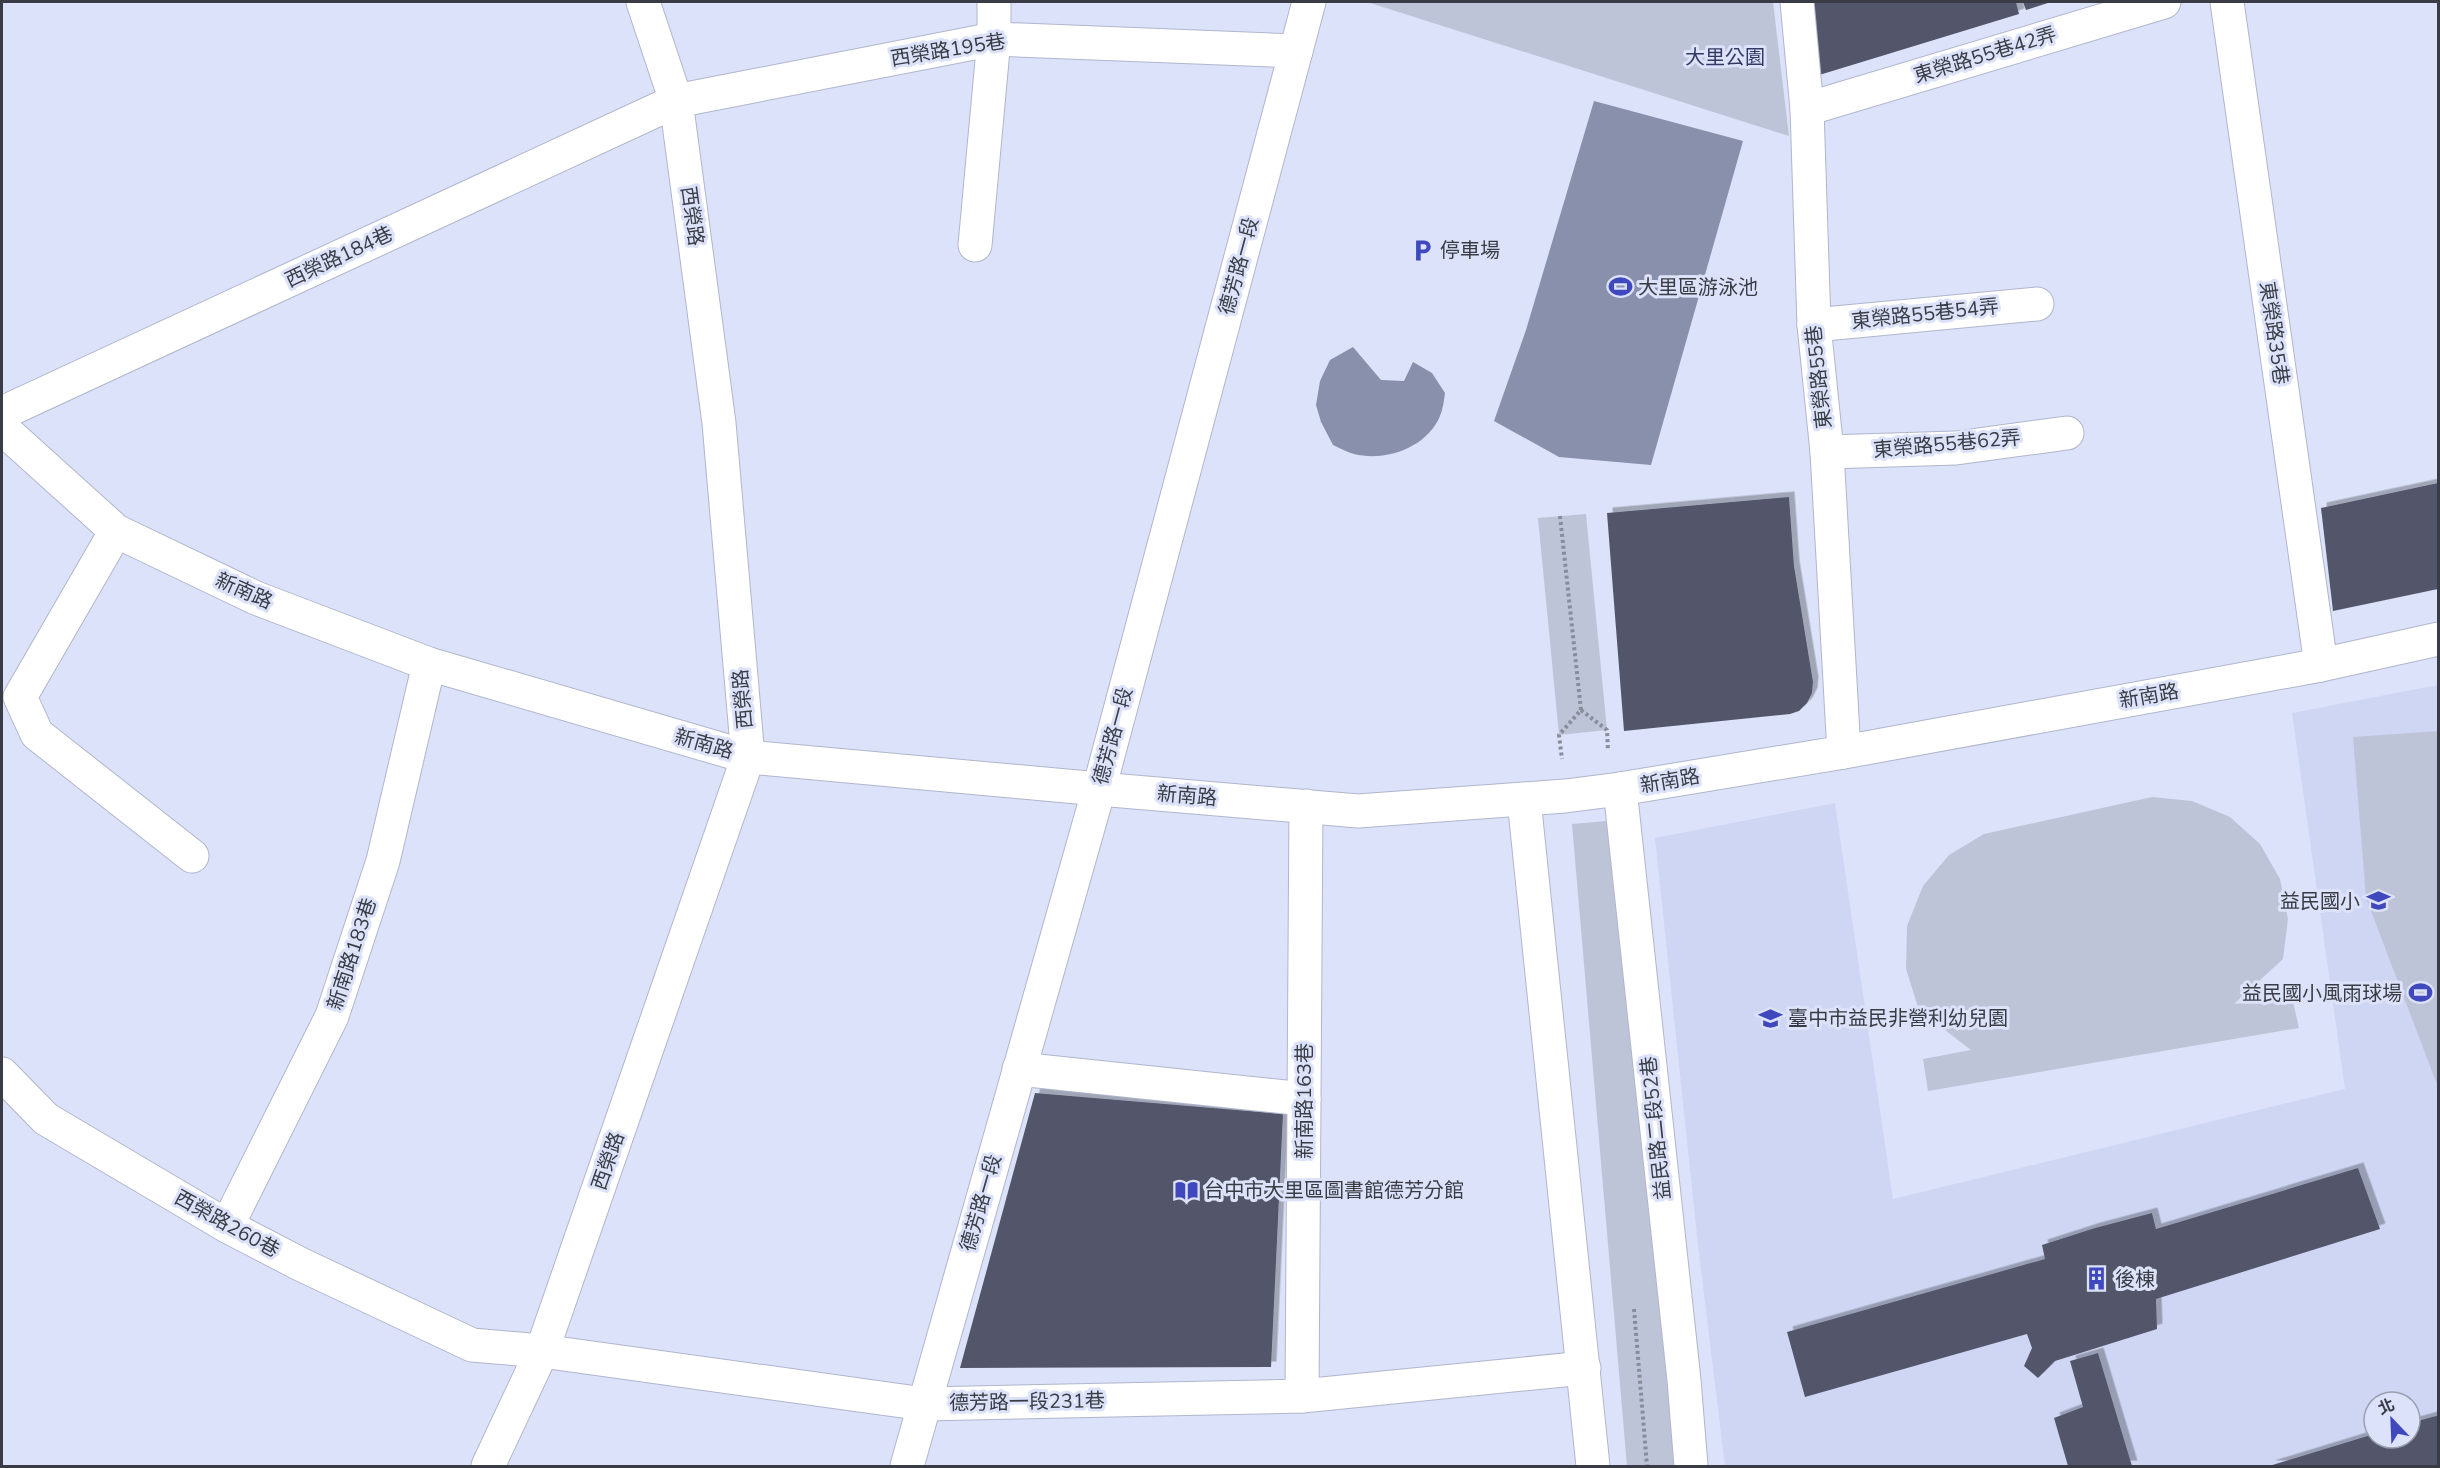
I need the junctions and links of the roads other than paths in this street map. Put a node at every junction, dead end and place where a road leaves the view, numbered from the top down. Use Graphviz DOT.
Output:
graph roads {
  1 [pos="644,2"];
  2 [pos="994,2"];
  3 [pos="1308,2"];
  4 [pos="1797,2"];
  5 [pos="2164,2"];
  6 [pos="2227,2"];
  7 [pos="994,39"];
  8 [pos="1296,51"];
  9 [pos="676,101"];
  10 [pos="1807,109"];
  11 [pos="975,245"];
  12 [pos="2037,303"];
  13 [pos="1814,325"];
  14 [pos="2,413"];
  15 [pos="2,428"];
  16 [pos="2067,433"];
  17 [pos="1827,452"];
  18 [pos="116,531"];
  19 [pos="2439,639"];
  20 [pos="429,664"];
  21 [pos="2321,665"];
  22 [pos="1844,752"];
  23 [pos="748,757"];
  24 [pos="1099,789"];
  25 [pos="1620,789"];
  26 [pos="1524,800"];
  27 [pos="1306,806"];
  28 [pos="192,856"];
  29 [pos="1019,1069"];
  30 [pos="2,1074"];
  31 [pos="1304,1099"];
  32 [pos="226,1226"];
  33 [pos="472,1345"];
  34 [pos="542,1351"];
  35 [pos="1584,1368"];
  36 [pos="1302,1396"];
  37 [pos="924,1404"];
  38 [pos="488,1467"];
  39 [pos="907,1467"];
  40 [pos="1593,1467"];
  41 [pos="1690,1467"];
  1 -- 9 [label="street, 西榮路"];
  2 -- 7 [label="street"];
  3 -- 8 [label="street, 德芳路一段"];
  4 -- 10 [label="street, 東榮路55巷"];
  5 -- 10 [label="street, 東榮路55巷42弄"];
  6 -- 21 [label="street, 東榮路35巷"];
  7 -- 8 [label="street, 西榮路195巷"];
  7 -- 9 [label="street, 西榮路195巷"];
  7 -- 11 [label="street"];
  8 -- 24 [label="street, 德芳路一段"];
  9 -- 14 [label="street, 西榮路184巷"];
  9 -- 23 [label="street, 西榮路"];
  10 -- 13 [label="street, 東榮路55巷"];
  12 -- 13 [label="street, 東榮路55巷54弄"];
  13 -- 17 [label="street, 東榮路55巷"];
  15 -- 18 [label="street, 新南路"];
  16 -- 17 [label="street, 東榮路55巷62弄"];
  17 -- 22 [label="street, 東榮路55巷"];
  18 -- 20 [label="street, 新南路"];
  18 -- 28 [label="street"];
  19 -- 21 [label="street, 新南路"];
  20 -- 23 [label="street, 新南路"];
  20 -- 32 [label="street, 新南路183巷"];
  21 -- 22 [label="street, 新南路"];
  22 -- 25 [label="street, 新南路"];
  23 -- 24 [label="street, 新南路"];
  23 -- 34 [label="street, 西榮路"];
  24 -- 27 [label="street, 新南路"];
  24 -- 29 [label="street, 德芳路一段"];
  25 -- 26 [label="street, 新南路"];
  25 -- 41 [label="street, 益民路二段52巷"];
  26 -- 27 [label="street, 新南路"];
  26 -- 35 [label="street"];
  27 -- 31 [label="street, 新南路163巷"];
  29 -- 31 [label="street"];
  29 -- 37 [label="street, 德芳路一段"];
  30 -- 32 [label="street, 西榮路260巷"];
  31 -- 36 [label="street, 新南路163巷"];
  32 -- 33 [label="street, 西榮路260巷"];
  33 -- 34 [label="street, 德芳路一段231巷"];
  34 -- 37 [label="street, 德芳路一段231巷"];
  34 -- 38 [label="street, 西榮路"];
  35 -- 36 [label="street, 德芳路一段231巷"];
  35 -- 40 [label="street"];
  36 -- 37 [label="street, 德芳路一段231巷"];
  37 -- 39 [label="street, 德芳路一段"];
}
